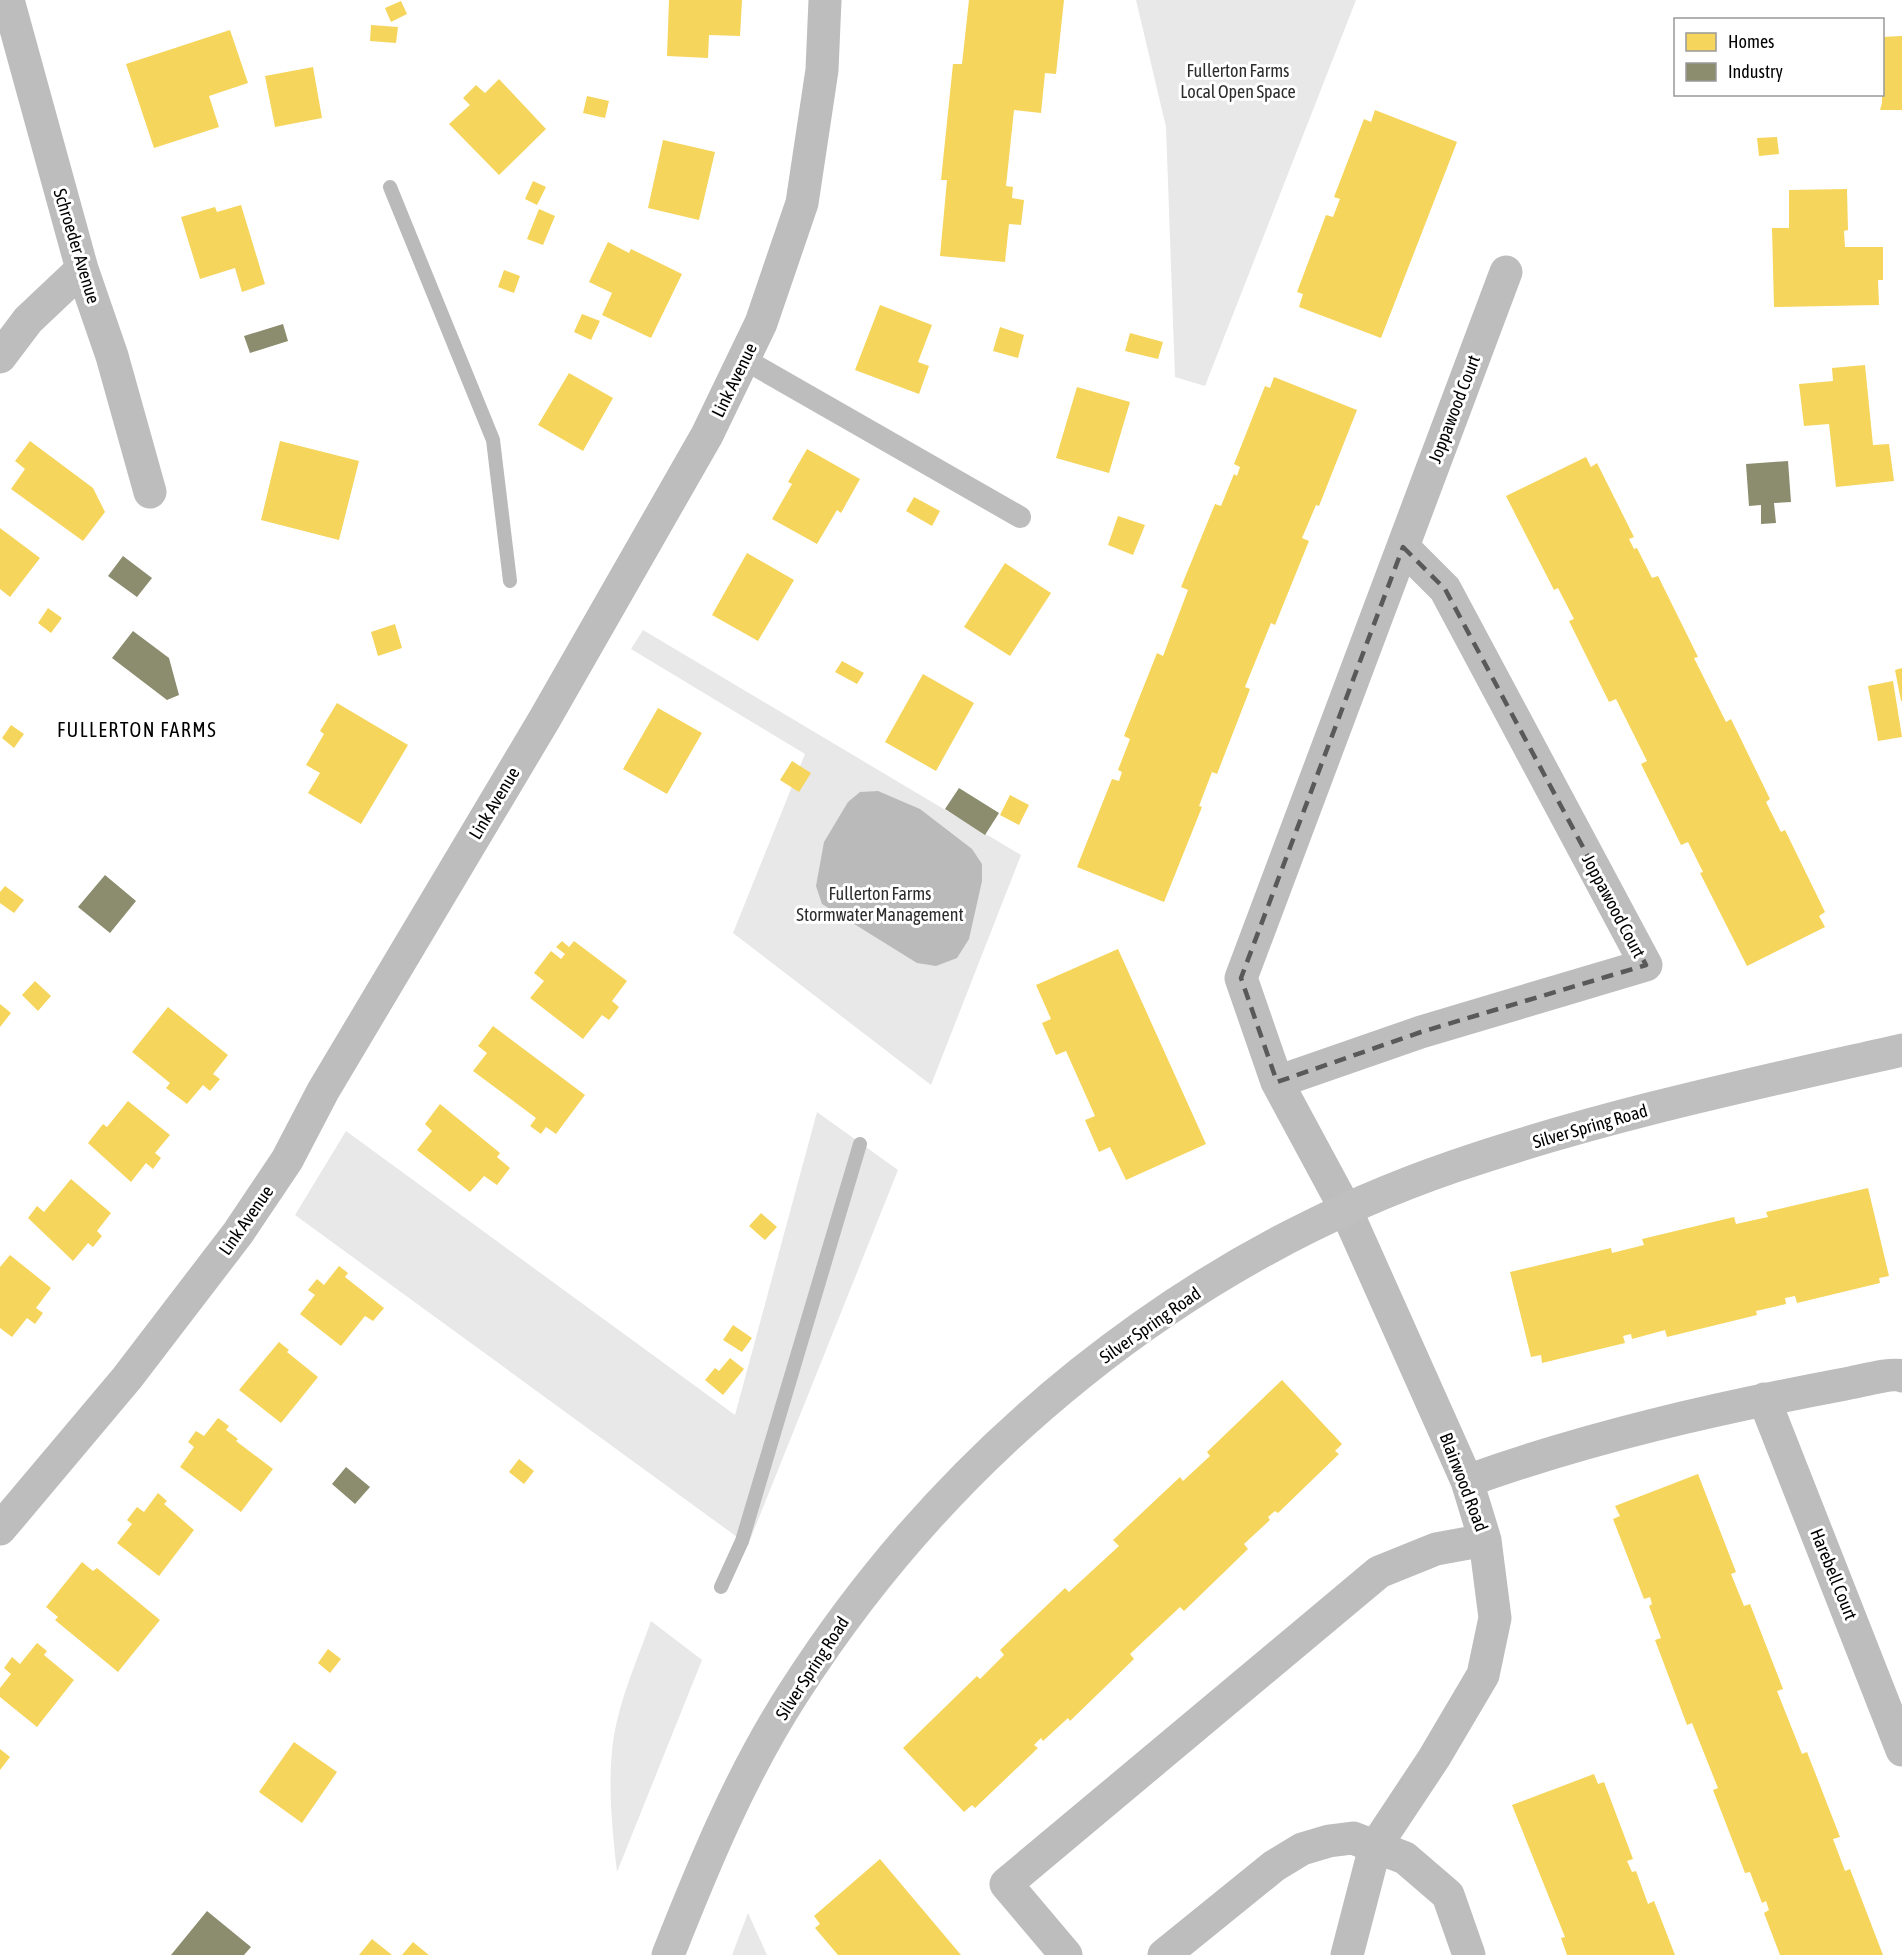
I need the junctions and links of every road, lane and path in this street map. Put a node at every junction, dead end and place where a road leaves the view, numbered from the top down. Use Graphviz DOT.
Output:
graph roads {
  1 [pos="8,0"];
  2 [pos="825,0"];
  3 [pos="82,269"];
  4 [pos="1506,272"];
  5 [pos="0,357"];
  6 [pos="744,359"];
  7 [pos="150,492"];
  8 [pos="1020,517"];
  9 [pos="1403,547"];
  10 [pos="1902,1050"];
  11 [pos="1277,1083"];
  12 [pos="1346,1210"];
  13 [pos="1902,1376"];
  14 [pos="1764,1399"];
  15 [pos="1467,1481"];
  16 [pos="0,1529"];
  17 [pos="1485,1540"];
  18 [pos="1902,1750"];
  19 [pos="1375,1847"];
  20 [pos="668,1955"];
  21 [pos="1066,1955"];
  22 [pos="1164,1955"];
  23 [pos="1347,1955"];
  24 [pos="1469,1955"];
  1 -- 3 [label="street, Schroeder Avenue"];
  2 -- 6 [label="street, Link Avenue"];
  3 -- 5 [label="street"];
  3 -- 7 [label="street, Schroeder Avenue"];
  4 -- 9 [label="street, Joppawood Court"];
  6 -- 8 [label="lane"];
  6 -- 16 [label="street, Link Avenue"];
  9 -- 11 [label="street, Joppawood Court"];
  9 -- 11 [label="street, Joppawood Court"];
  10 -- 12 [label="main road, Silver Spring Road"];
  11 -- 12 [label="street, Joppawood Court"];
  12 -- 15 [label="street, Blairwood Road"];
  12 -- 20 [label="main road, Silver Spring Road"];
  13 -- 14 [label="street"];
  14 -- 15 [label="street"];
  14 -- 18 [label="street, Harebell Court"];
  15 -- 17 [label="street, Blairwood Road"];
  17 -- 19 [label="street, Blairwood Road"];
  17 -- 21 [label="street"];
  19 -- 22 [label="street"];
  19 -- 23 [label="street, Blairwood Road"];
  19 -- 24 [label="street"];
}
